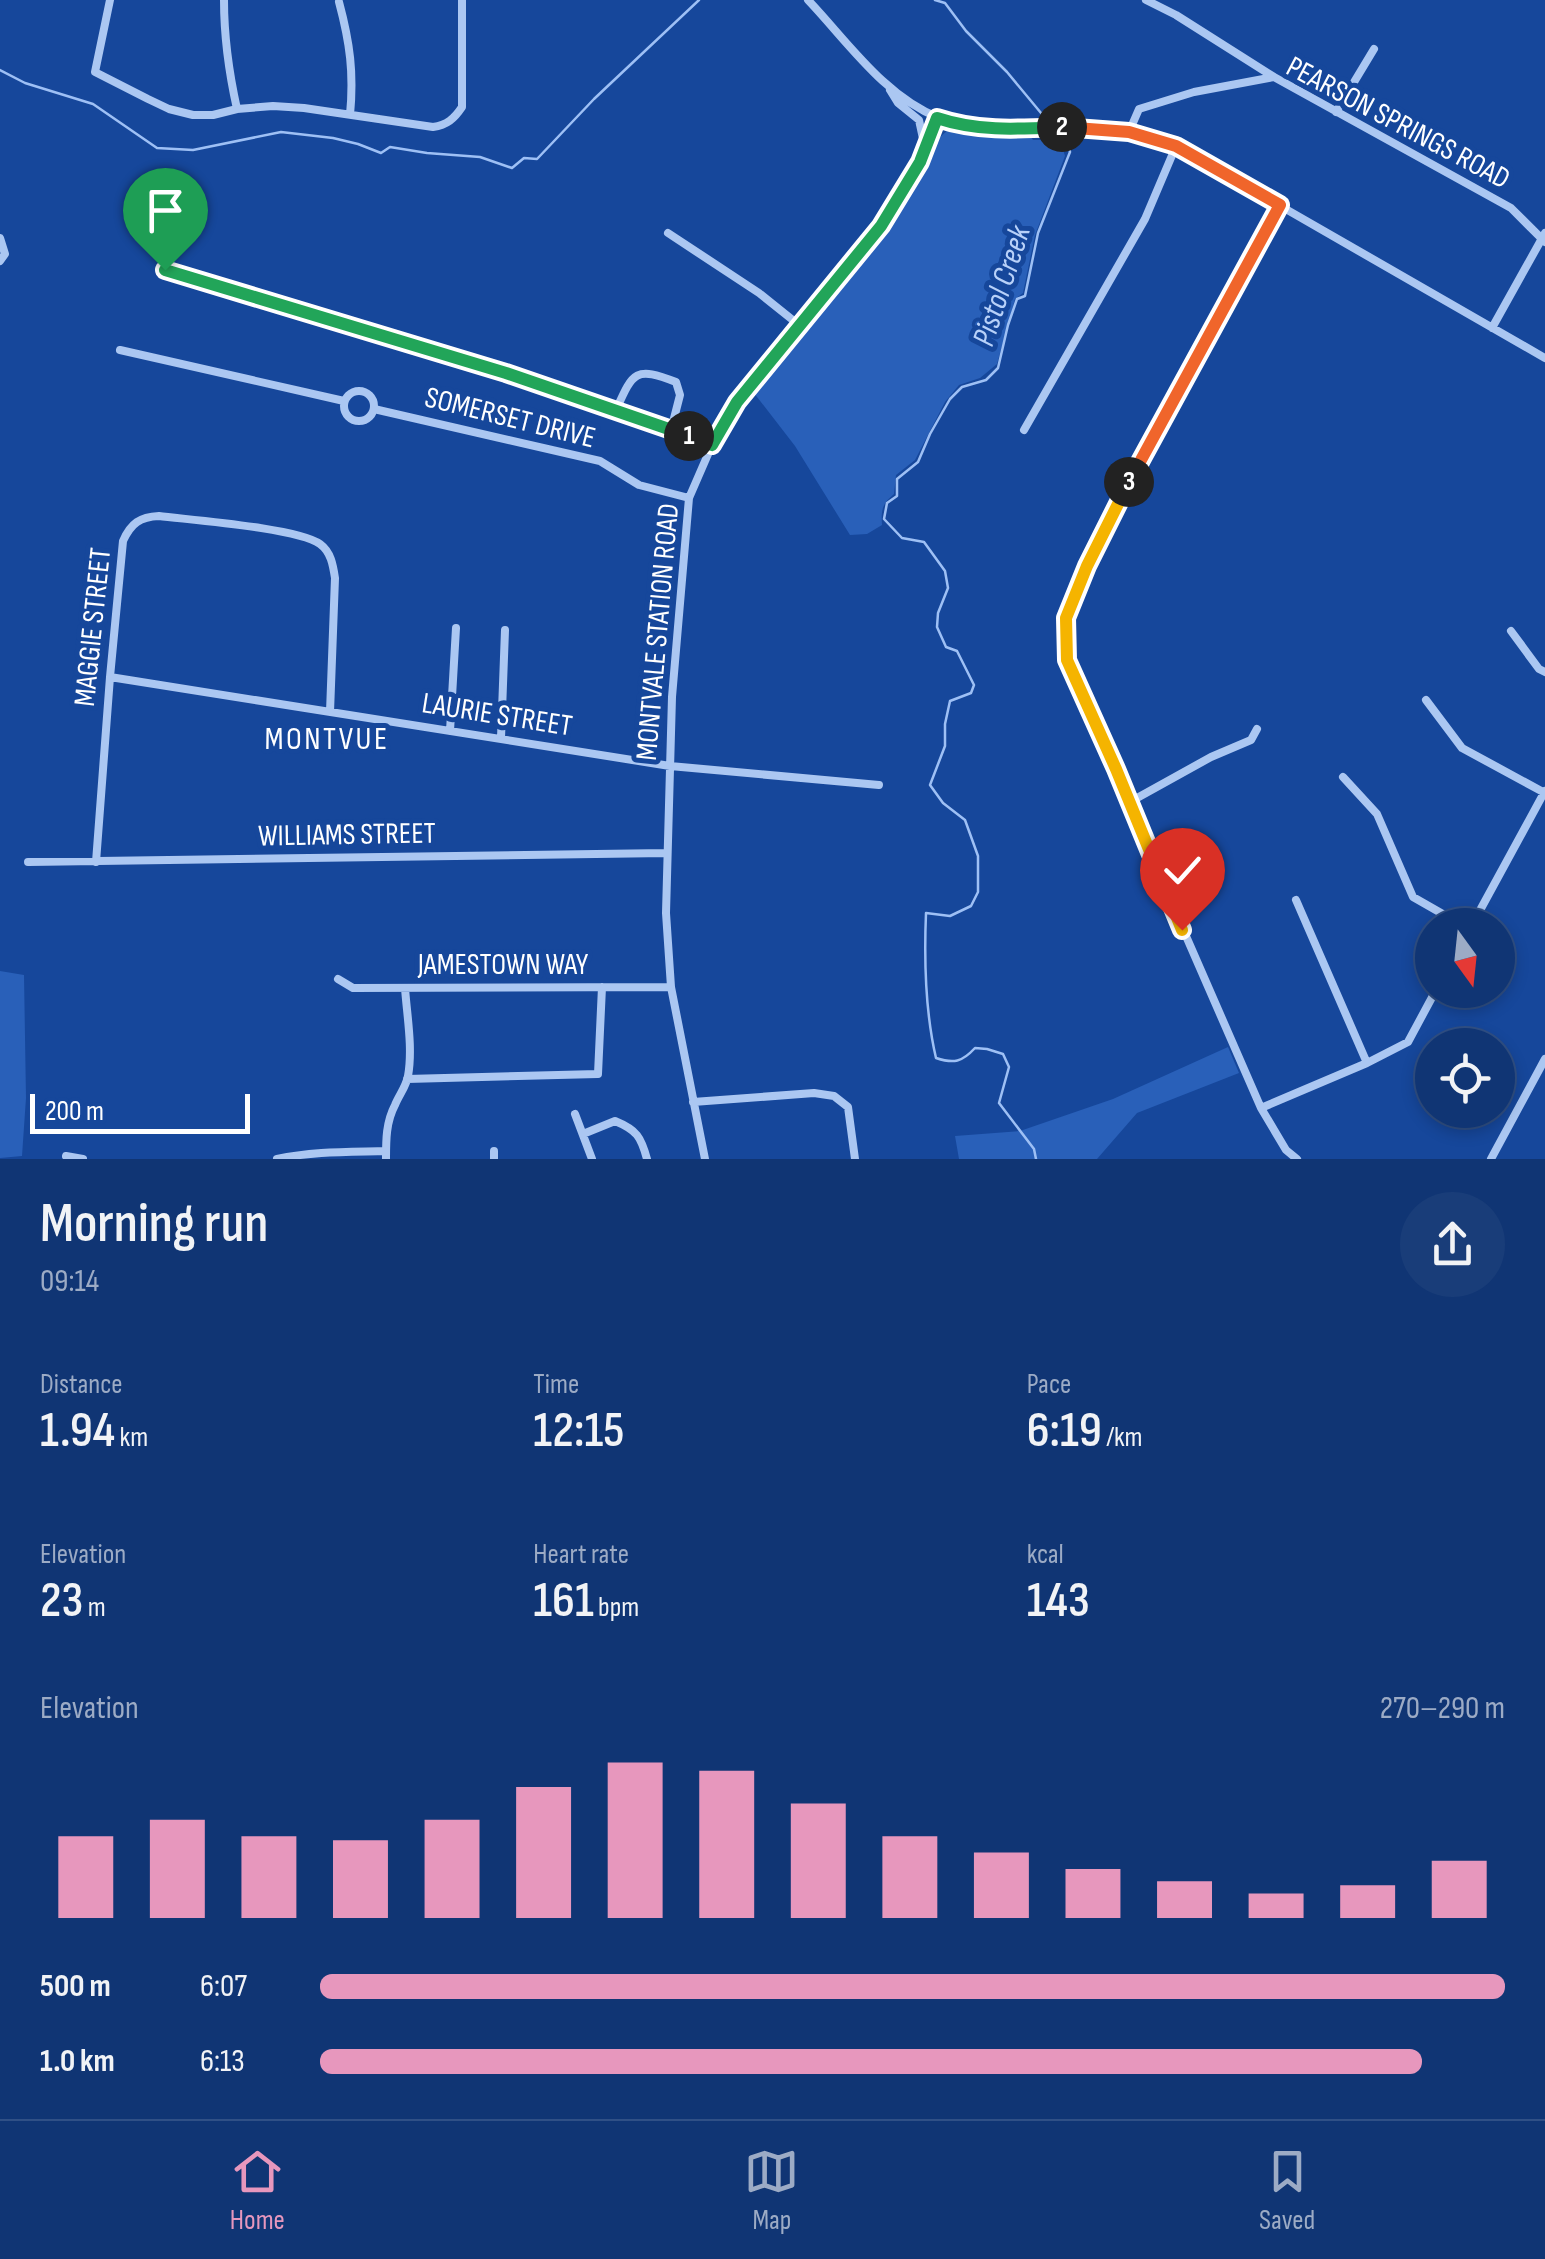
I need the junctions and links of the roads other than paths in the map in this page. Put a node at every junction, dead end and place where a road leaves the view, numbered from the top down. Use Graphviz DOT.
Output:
graph roads {
  1 [pos="110,0"];
  2 [pos="224,0"];
  3 [pos="462,0"];
  4 [pos="808,0"];
  5 [pos="1146,0"];
  6 [pos="339,2"];
  7 [pos="1374,49"];
  8 [pos="1274,77"];
  9 [pos="885,82"];
  10 [pos="237,109"];
  11 [pos="1336,112"];
  12 [pos="350,115"];
  13 [pos="937,118"];
  14 [pos="1129,132"];
  15 [pos="1176,146"];
  16 [pos="925,149"];
  17 [pos="1280,205"];
  18 [pos="668,233"];
  19 [pos="1544,237"];
  20 [pos="0,238"];
  21 [pos="0,261"];
  22 [pos="165,270"];
  23 [pos="799,325"];
  24 [pos="1492,328"];
  25 [pos="120,350"];
  26 [pos="1545,358"];
  27 [pos="344,401"];
  28 [pos="374,409"];
  29 [pos="616,410"];
  30 [pos="671,430"];
  31 [pos="1024,430"];
  32 [pos="712,445"];
  33 [pos="690,498"];
  34 [pos="456,628"];
  35 [pos="505,630"];
  36 [pos="1511,631"];
  37 [pos="1545,672"];
  38 [pos="110,677"];
  39 [pos="1426,700"];
  40 [pos="330,712"];
  41 [pos="1256,729"];
  42 [pos="450,731"];
  43 [pos="501,738"];
  44 [pos="670,766"];
  45 [pos="1343,777"];
  46 [pos="879,785"];
  47 [pos="1545,793"];
  48 [pos="1128,803"];
  49 [pos="666,852"];
  50 [pos="28,862"];
  51 [pos="96,862"];
  52 [pos="1296,900"];
  53 [pos="1433,908"];
  54 [pos="1481,908"];
  55 [pos="338,979"];
  56 [pos="602,986"];
  57 [pos="670,987"];
  58 [pos="405,988"];
  59 [pos="1426,1008"];
  60 [pos="1545,1059"];
  61 [pos="1367,1064"];
  62 [pos="408,1078"];
  63 [pos="693,1102"];
  64 [pos="1261,1108"];
  65 [pos="575,1114"];
  66 [pos="582,1134"];
  67 [pos="386,1155"];
  68 [pos="66,1156"];
  69 [pos="83,1159"];
  70 [pos="277,1159"];
  71 [pos="592,1159"];
  72 [pos="647,1159"];
  73 [pos="705,1159"];
  74 [pos="855,1159"];
  75 [pos="1296,1159"];
  76 [pos="1491,1159"];
  1 -- 10 [label="street"];
  2 -- 10 [label="street"];
  3 -- 12 [label="street"];
  4 -- 9 [label="street"];
  5 -- 8 [label="street"];
  6 -- 12 [label="street"];
  7 -- 11 [label="street"];
  8 -- 11 [label="street, PEARSON SPRINGS ROAD"];
  8 -- 14 [label="street, PEARSON SPRINGS ROAD"];
  9 -- 13 [label="street"];
  9 -- 16 [label="street"];
  10 -- 12 [label="street"];
  11 -- 19 [label="street, PEARSON SPRINGS ROAD"];
  13 -- 14 [label="street"];
  13 -- 16 [label="street, MONTVALE STATION ROAD"];
  14 -- 15 [label="street"];
  15 -- 17 [label="street"];
  15 -- 31 [label="street"];
  16 -- 23 [label="street, MONTVALE STATION ROAD"];
  17 -- 24 [label="street"];
  17 -- 48 [label="street"];
  18 -- 23 [label="street"];
  19 -- 24 [label="street"];
  20 -- 21 [label="street"];
  22 -- 29 [label="street"];
  23 -- 32 [label="street, MONTVALE STATION ROAD"];
  24 -- 26 [label="street"];
  25 -- 27 [label="street, SOMERSET DRIVE"];
  27 -- 28 [label="street, SOMERSET DRIVE"];
  27 -- 28 [label="street, SOMERSET DRIVE"];
  28 -- 33 [label="street, SOMERSET DRIVE"];
  29 -- 30 [label="street"];
  29 -- 30 [label="street"];
  30 -- 32 [label="street"];
  32 -- 33 [label="street, MONTVALE STATION ROAD"];
  33 -- 44 [label="street, MONTVALE STATION ROAD"];
  34 -- 42 [label="street"];
  35 -- 43 [label="street"];
  36 -- 37 [label="street"];
  38 -- 40 [label="street, LAURIE STREET"];
  38 -- 40 [label="street, MAGGIE STREET"];
  38 -- 51 [label="street, MAGGIE STREET"];
  39 -- 47 [label="street"];
  40 -- 42 [label="street, LAURIE STREET"];
  41 -- 48 [label="street"];
  42 -- 43 [label="street, LAURIE STREET"];
  43 -- 44 [label="street, LAURIE STREET"];
  44 -- 46 [label="street, LAURIE STREET"];
  44 -- 49 [label="street, MONTVALE STATION ROAD"];
  45 -- 53 [label="street"];
  47 -- 54 [label="street"];
  48 -- 64 [label="street"];
  49 -- 51 [label="street, WILLIAMS STREET"];
  49 -- 57 [label="street, MONTVALE STATION ROAD"];
  50 -- 51 [label="street, WILLIAMS STREET"];
  52 -- 61 [label="street"];
  55 -- 58 [label="street, JAMESTOWN WAY"];
  56 -- 57 [label="street, JAMESTOWN WAY"];
  56 -- 58 [label="street, JAMESTOWN WAY"];
  56 -- 62 [label="street"];
  57 -- 63 [label="street, MONTVALE STATION ROAD"];
  58 -- 62 [label="street"];
  59 -- 61 [label="street"];
  60 -- 76 [label="street"];
  61 -- 64 [label="street"];
  62 -- 67 [label="street"];
  63 -- 73 [label="street, MONTVALE STATION ROAD"];
  63 -- 74 [label="street"];
  64 -- 75 [label="street"];
  65 -- 66 [label="street"];
  66 -- 71 [label="street"];
  66 -- 72 [label="street"];
  67 -- 70 [label="street"];
  68 -- 69 [label="street"];
}
